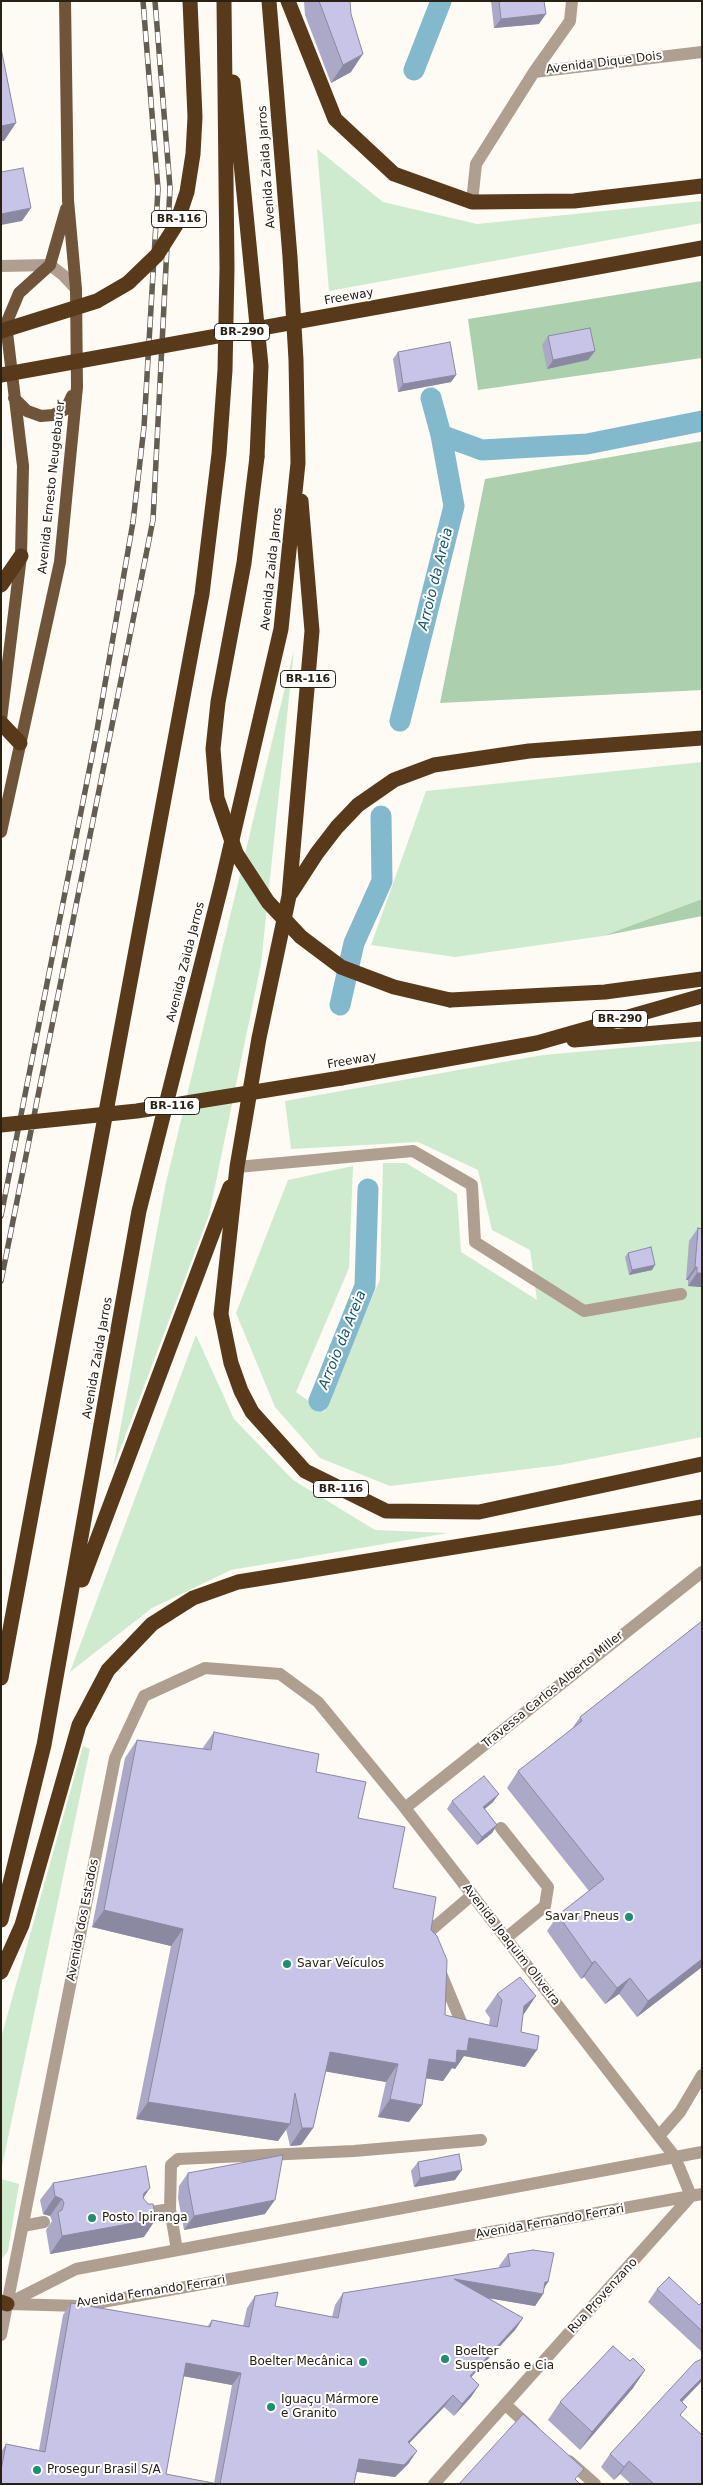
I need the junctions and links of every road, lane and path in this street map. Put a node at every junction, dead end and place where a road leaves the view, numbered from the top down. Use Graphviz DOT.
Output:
graph roads {
  1 [pos="65,1"];
  2 [pos="190,1"];
  3 [pos="224,1"];
  4 [pos="270,1"];
  5 [pos="288,1"];
  6 [pos="572,1"];
  7 [pos="702,52"];
  8 [pos="534,72"];
  9 [pos="702,186"];
  10 [pos="68,200"];
  11 [pos="472,202"];
  12 [pos="702,248"];
  13 [pos="50,265"];
  14 [pos="1,266"];
  15 [pos="76,289"];
  16 [pos="3,325"];
  17 [pos="1,375"];
  18 [pos="77,387"];
  19 [pos="14,398"];
  20 [pos="298,463"];
  21 [pos="21,556"];
  22 [pos="1,585"];
  23 [pos="1,721"];
  24 [pos="702,738"];
  25 [pos="20,743"];
  26 [pos="1,832"];
  27 [pos="289,896"];
  28 [pos="702,979"];
  29 [pos="702,996"];
  30 [pos="702,1029"];
  31 [pos="537,1043"];
  32 [pos="1,1125"];
  33 [pos="237,1167"];
  34 [pos="682,1294"];
  35 [pos="702,1464"];
  36 [pos="702,1506"];
  37 [pos="702,1572"];
  38 [pos="68,1615"];
  39 [pos="1,1678"];
  40 [pos="318,1702"];
  41 [pos="405,1808"];
  42 [pos="501,1828"];
  43 [pos="472,1895"];
  44 [pos="1,1920"];
  45 [pos="506,1938"];
  46 [pos="1,1972"];
  47 [pos="464,2029"];
  48 [pos="702,2075"];
  49 [pos="659,2136"];
  50 [pos="481,2140"];
  51 [pos="702,2152"];
  52 [pos="675,2157"];
  53 [pos="696,2195"];
  54 [pos="170,2209"];
  55 [pos="140,2214"];
  56 [pos="44,2222"];
  57 [pos="23,2226"];
  58 [pos="177,2250"];
  59 [pos="4,2303"];
  60 [pos="1,2335"];
  61 [pos="506,2406"];
  62 [pos="543,2438"];
  63 [pos="558,2451"];
  64 [pos="434,2484"];
  65 [pos="595,2484"];
  1 -- 10 [label="main road, Avenida Ernesto Neugebauer"];
  2 -- 16 [label="highway, BR-116, bridge"];
  3 -- 28 [label="highway, bridge"];
  3 -- 39 [label="highway"];
  4 -- 20 [label="highway, Avenida Zaida Jarros / BR-116"];
  5 -- 11 [label="highway"];
  6 -- 8 [label="street"];
  7 -- 8 [label="street, Avenida Dique Dois"];
  8 -- 11 [label="street, Avenida Dique Dois"];
  9 -- 11 [label="highway"];
  10 -- 13 [label="main road, Avenida Ernesto Neugebauer"];
  10 -- 15 [label="main road, Avenida Ernesto Neugebauer"];
  12 -- 17 [label="highway, Freeway / BR-290, bridge"];
  13 -- 14 [label="street"];
  13 -- 15 [label="street"];
  13 -- 16 [label="main road, Avenida Ernesto Neugebauer"];
  15 -- 18 [label="main road, Avenida Ernesto Neugebauer"];
  16 -- 19 [label="main road, Avenida Ernesto Neugebauer"];
  18 -- 19 [label="main road"];
  18 -- 25 [label="main road, Avenida Ernesto Neugebauer"];
  19 -- 21 [label="main road, Avenida Ernesto Neugebauer"];
  20 -- 27 [label="highway, BR-116"];
  20 -- 38 [label="highway, Avenida Zaida Jarros"];
  21 -- 22 [label="highway"];
  21 -- 23 [label="main road, Avenida Ernesto Neugebauer"];
  23 -- 25 [label="highway"];
  24 -- 27 [label="highway"];
  25 -- 26 [label="main road, Avenida Ernesto Neugebauer"];
  27 -- 33 [label="highway, BR-116"];
  29 -- 31 [label="highway, Freeway / BR-290"];
  30 -- 31 [label="highway, BR-116"];
  31 -- 32 [label="highway, Freeway / BR-116, bridge"];
  33 -- 34 [label="street"];
  33 -- 35 [label="highway, BR-116"];
  33 -- 38 [label="highway"];
  36 -- 46 [label="highway"];
  37 -- 41 [label="street, Travessa Carlos Alberto Miller"];
  38 -- 44 [label="highway, Avenida Zaida Jarros"];
  40 -- 41 [label="street, Avenida Joaquim Oliveira"];
  40 -- 57 [label="street, Avenida dos Estados"];
  41 -- 43 [label="street, Avenida Joaquim Oliveira"];
  42 -- 45 [label="street"];
  43 -- 45 [label="street, Avenida Joaquim Oliveira"];
  43 -- 47 [label="street"];
  45 -- 49 [label="street, Avenida Joaquim Oliveira"];
  48 -- 49 [label="street"];
  49 -- 52 [label="street, Avenida Joaquim Oliveira"];
  50 -- 54 [label="street"];
  51 -- 52 [label="street"];
  52 -- 53 [label="street, Avenida Joaquim Oliveira"];
  52 -- 58 [label="street"];
  53 -- 59 [label="street, Avenida Fernando Ferrari"];
  53 -- 61 [label="street, Rua Provenzano"];
  54 -- 55 [label="street"];
  54 -- 58 [label="street"];
  56 -- 57 [label="street"];
  57 -- 59 [label="street, Avenida dos Estados"];
  58 -- 59 [label="street"];
  59 -- 60 [label="street, Avenida dos Estados"];
  61 -- 62 [label="street"];
  61 -- 64 [label="street, Rua Provenzano"];
  63 -- 65 [label="street"];
}
